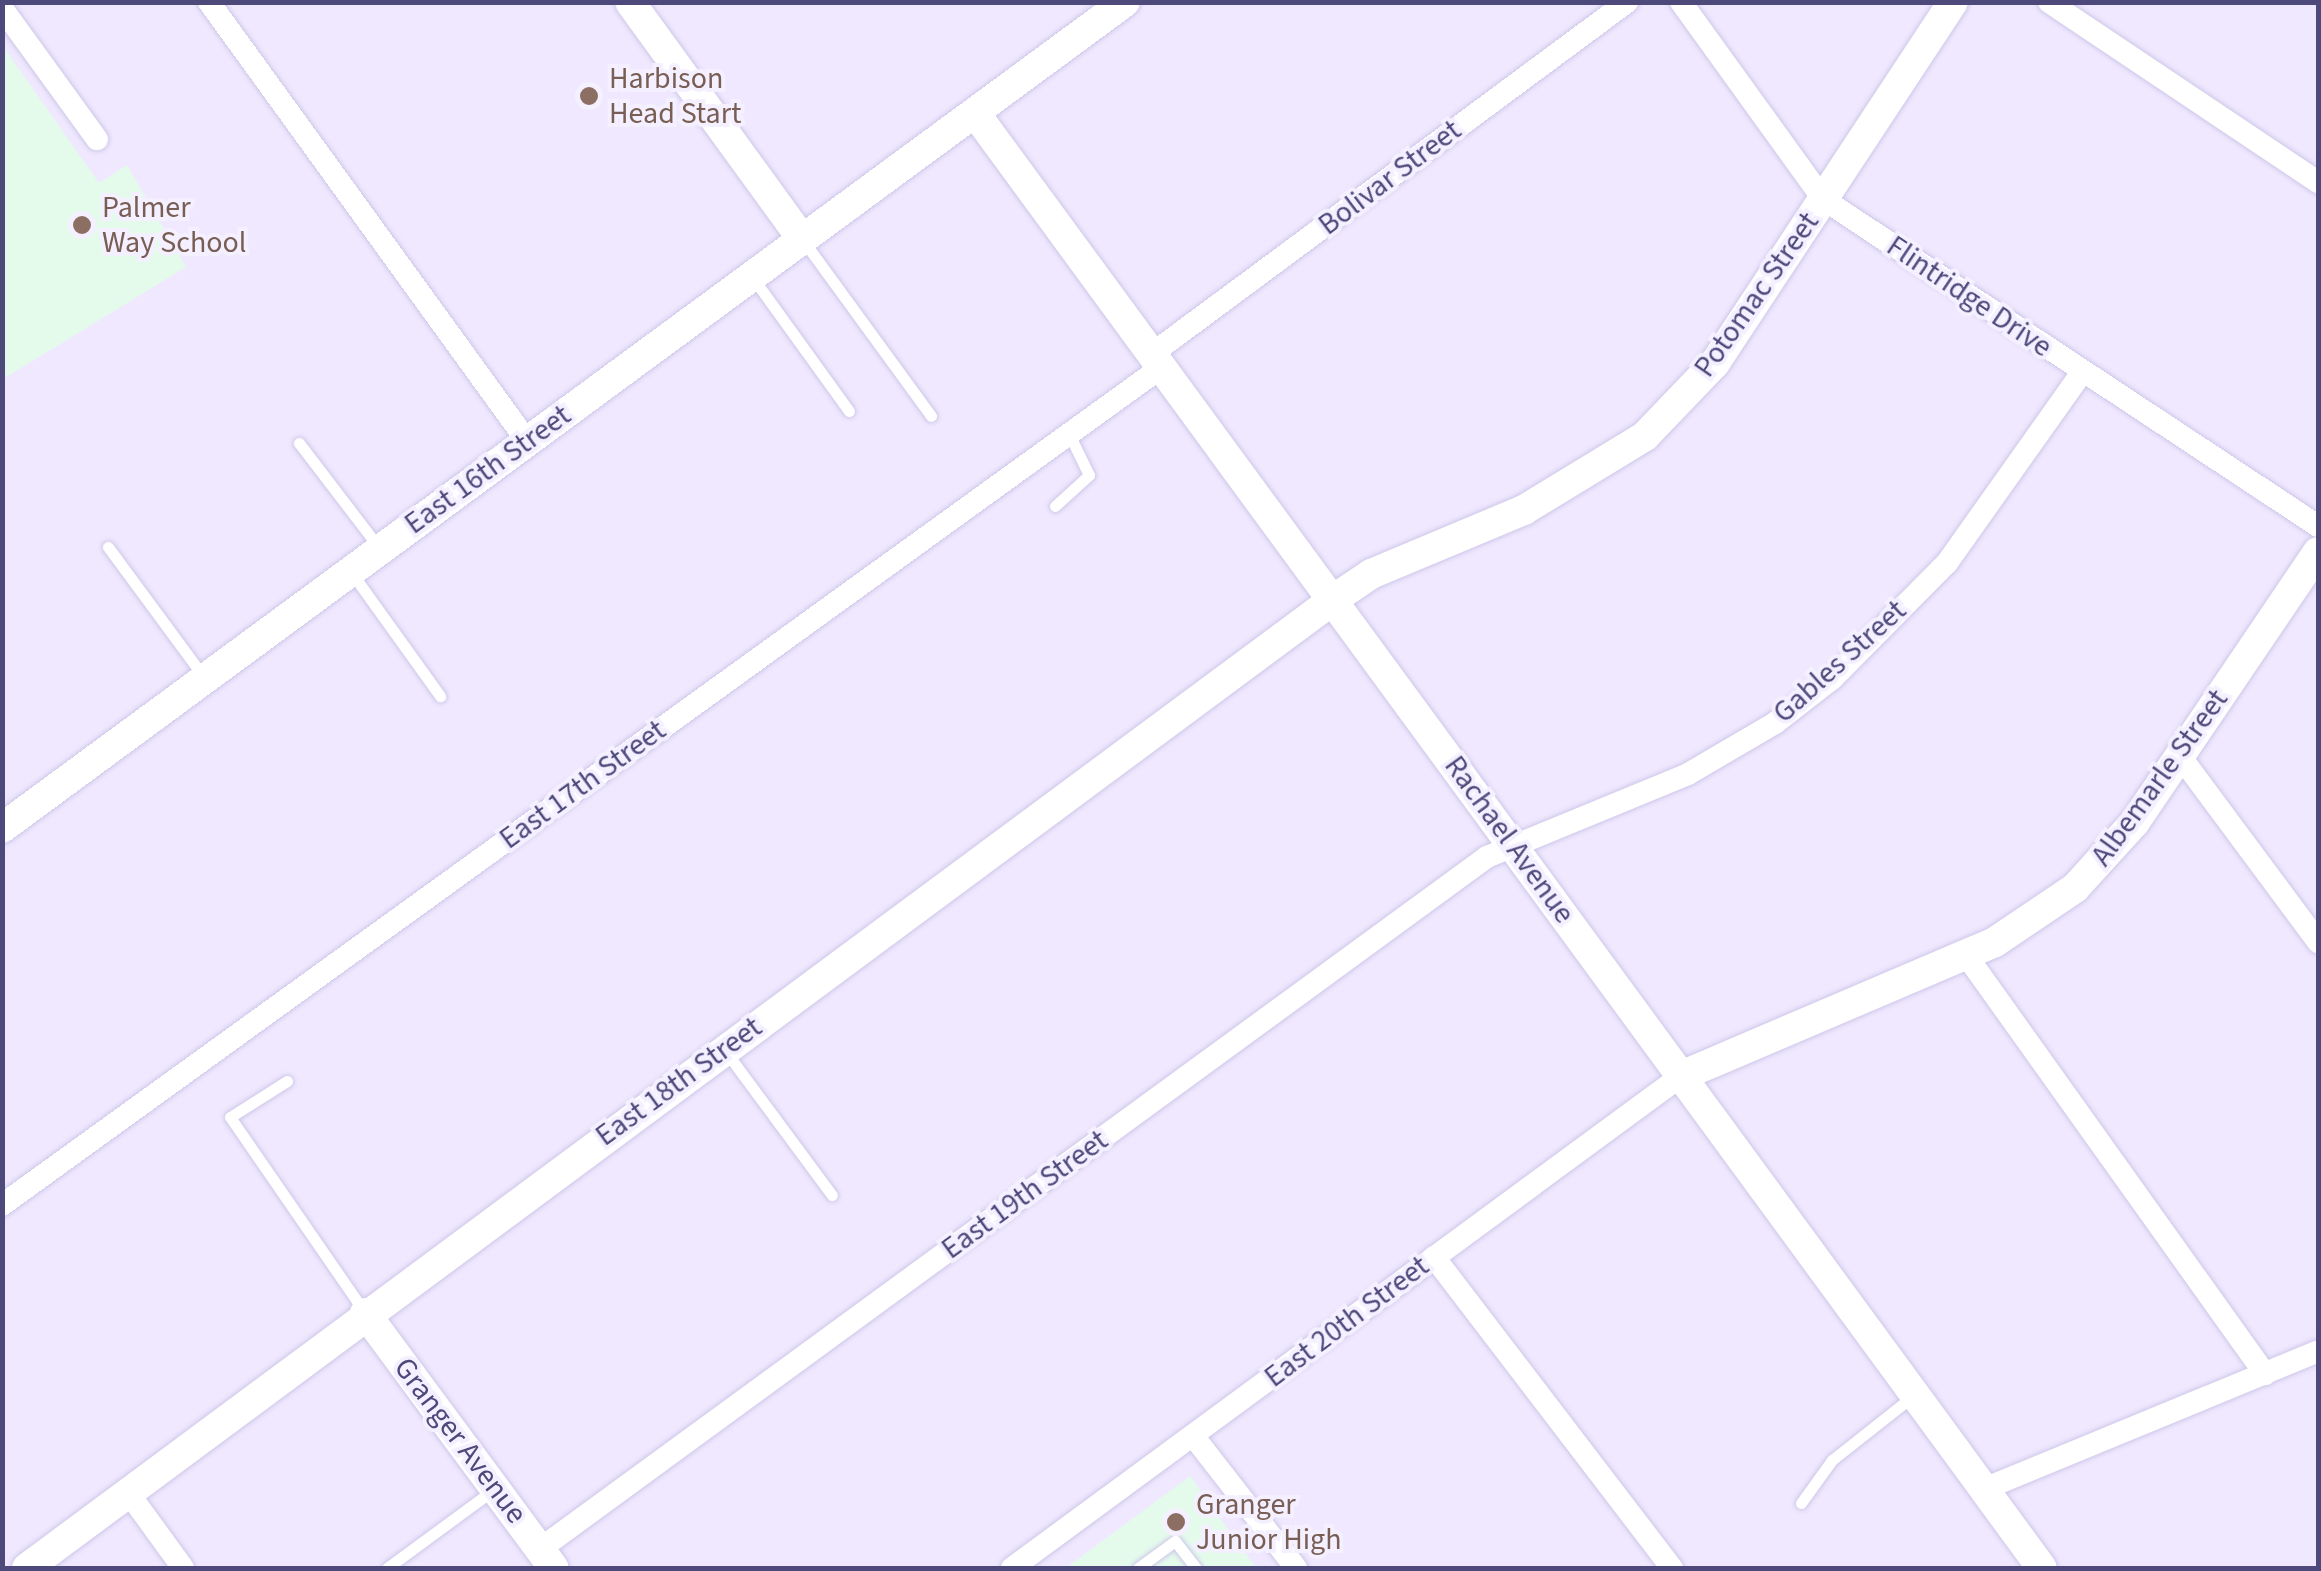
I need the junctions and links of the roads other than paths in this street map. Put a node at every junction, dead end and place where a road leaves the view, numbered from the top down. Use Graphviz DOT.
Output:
graph roads {
  1 [pos="209,2"];
  2 [pos="630,2"];
  3 [pos="1124,2"];
  4 [pos="1627,2"];
  5 [pos="1681,2"];
  6 [pos="1952,2"];
  7 [pos="2049,2"];
  8 [pos="2,8"];
  9 [pos="975,113"];
  10 [pos="97,138"];
  11 [pos="2318,182"];
  12 [pos="1823,199"];
  13 [pos="803,240"];
  14 [pos="753,278"];
  15 [pos="1158,360"];
  16 [pos="2082,372"];
  17 [pos="849,411"];
  18 [pos="931,416"];
  19 [pos="1069,434"];
  20 [pos="527,441"];
  21 [pos="300,443"];
  22 [pos="1055,506"];
  23 [pos="2318,526"];
  24 [pos="108,547"];
  25 [pos="380,549"];
  26 [pos="2318,552"];
  27 [pos="351,572"];
  28 [pos="1334,599"];
  29 [pos="206,680"];
  30 [pos="440,696"];
  31 [pos="2180,756"];
  32 [pos="2,828"];
  33 [pos="1512,847"];
  34 [pos="2318,942"];
  35 [pos="1966,955"];
  36 [pos="724,1048"];
  37 [pos="1681,1076"];
  38 [pos="287,1081"];
  39 [pos="832,1194"];
  40 [pos="2,1205"];
  41 [pos="1434,1257"];
  42 [pos="365,1314"];
  43 [pos="2318,1351"];
  44 [pos="2265,1374"];
  45 [pos="1914,1396"];
  46 [pos="1194,1438"];
  47 [pos="495,1488"];
  48 [pos="1984,1489"];
  49 [pos="130,1495"];
  50 [pos="1800,1503"];
  51 [pos="547,1559"];
  52 [pos="1668,1567"];
  53 [pos="27,1568"];
  54 [pos="183,1568"];
  55 [pos="387,1568"];
  56 [pos="1012,1568"];
  57 [pos="1138,1568"];
  58 [pos="1196,1568"];
  59 [pos="1296,1568"];
  60 [pos="2042,1568"];
  1 -- 20 [label="street"];
  2 -- 13 [label="street"];
  3 -- 9 [label="street, East 16th Street"];
  4 -- 15 [label="street, Bolivar Street"];
  5 -- 12 [label="street, Flintridge Drive"];
  6 -- 12 [label="street, Potomac Street"];
  7 -- 11 [label="street"];
  8 -- 10 [label="street"];
  9 -- 13 [label="street, East 16th Street"];
  9 -- 15 [label="street, Rachael Avenue"];
  12 -- 16 [label="street, Flintridge Drive"];
  12 -- 28 [label="street, Potomac Street"];
  13 -- 14 [label="street, East 16th Street"];
  13 -- 18 [label="lane"];
  14 -- 17 [label="lane"];
  14 -- 20 [label="street, East 16th Street"];
  15 -- 19 [label="street, East 17th Street"];
  15 -- 28 [label="street, Rachael Avenue"];
  16 -- 23 [label="street, Flintridge Drive"];
  16 -- 33 [label="street, Gables Street"];
  19 -- 22 [label="lane"];
  19 -- 40 [label="street, East 17th Street"];
  20 -- 25 [label="street, East 16th Street"];
  21 -- 25 [label="lane"];
  24 -- 29 [label="lane"];
  25 -- 27 [label="street, East 16th Street"];
  26 -- 31 [label="street, Albemarle Street"];
  27 -- 29 [label="street, East 16th Street"];
  27 -- 30 [label="lane"];
  28 -- 33 [label="street, Rachael Avenue"];
  28 -- 36 [label="street, East 18th Street"];
  29 -- 32 [label="street, East 16th Street"];
  31 -- 34 [label="street"];
  31 -- 35 [label="street, Albemarle Street"];
  33 -- 37 [label="street, Rachael Avenue"];
  33 -- 51 [label="street, East 19th Street"];
  35 -- 37 [label="street, Albemarle Street"];
  35 -- 44 [label="street"];
  36 -- 39 [label="lane"];
  36 -- 42 [label="street, East 18th Street"];
  37 -- 41 [label="street, East 20th Street"];
  37 -- 45 [label="street, Rachael Avenue"];
  38 -- 42 [label="lane"];
  41 -- 46 [label="street, East 20th Street"];
  41 -- 52 [label="street"];
  42 -- 47 [label="street, Granger Avenue"];
  42 -- 49 [label="street, East 18th Street"];
  43 -- 44 [label="street"];
  44 -- 48 [label="street"];
  45 -- 48 [label="street, Rachael Avenue"];
  45 -- 50 [label="lane"];
  46 -- 56 [label="street, East 20th Street"];
  46 -- 59 [label="street"];
  47 -- 51 [label="street, Granger Avenue"];
  47 -- 55 [label="lane"];
  48 -- 60 [label="street, Rachael Avenue"];
  49 -- 53 [label="street, East 18th Street"];
  49 -- 54 [label="street"];
  57 -- 58 [label="lane"];
}
